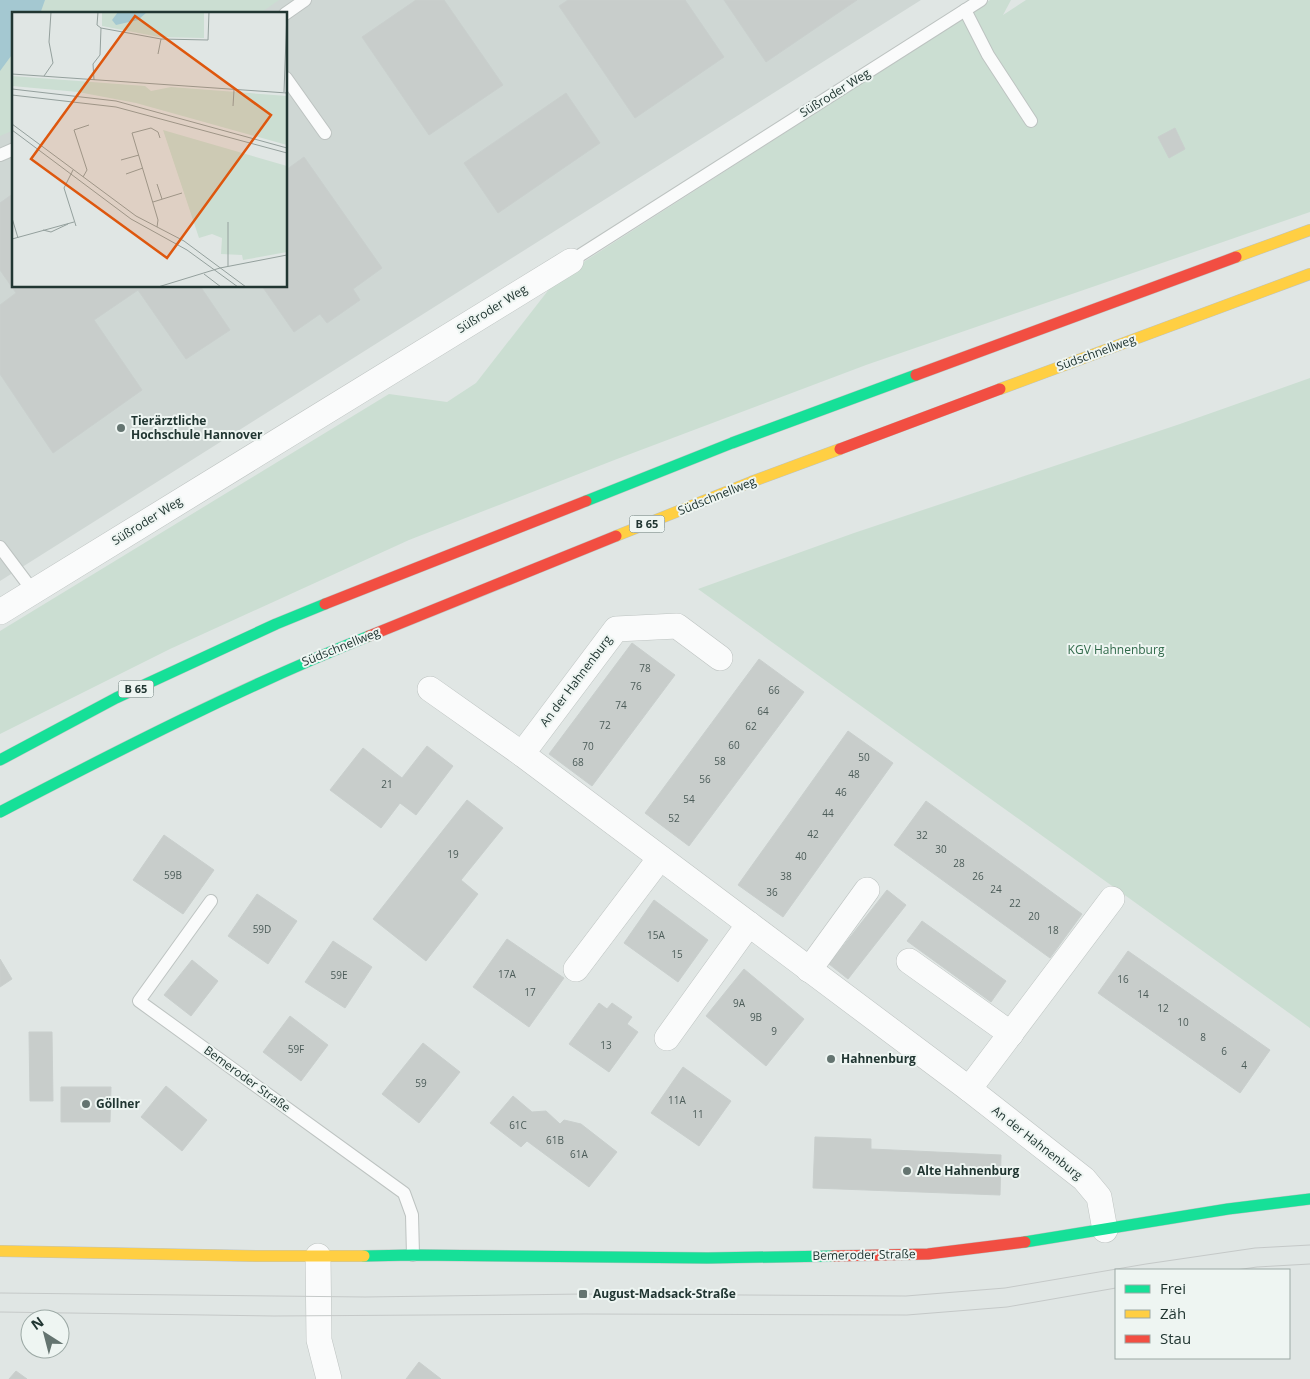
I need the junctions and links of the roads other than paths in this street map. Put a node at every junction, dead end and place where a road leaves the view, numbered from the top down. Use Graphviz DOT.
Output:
graph roads {
  1 [pos="305,0"];
  2 [pos="981,0"];
  3 [pos="966,10"];
  4 [pos="288,12"];
  5 [pos="288,81"];
  6 [pos="1030,121"];
  7 [pos="325,133"];
  8 [pos="12,150"];
  9 [pos="0,155"];
  10 [pos="1310,230"];
  11 [pos="571,261"];
  12 [pos="1310,274"];
  13 [pos="0,547"];
  14 [pos="33,591"];
  15 [pos="0,612"];
  16 [pos="720,658"];
  17 [pos="430,689"];
  18 [pos="522,754"];
  19 [pos="0,760"];
  20 [pos="0,812"];
  21 [pos="660,858"];
  22 [pos="867,890"];
  23 [pos="1112,899"];
  24 [pos="211,901"];
  25 [pos="748,924"];
  26 [pos="909,961"];
  27 [pos="576,968"];
  28 [pos="809,970"];
  29 [pos="1011,1034"];
  30 [pos="666,1038"];
  31 [pos="969,1090"];
  32 [pos="1310,1199"];
  33 [pos="1105,1230"];
  34 [pos="0,1251"];
  35 [pos="413,1255"];
  36 [pos="318,1256"];
  37 [pos="329,1379"];
  1 -- 4 [label="lane"];
  2 -- 3 [label="lane, Süßroder Weg"];
  3 -- 6 [label="lane"];
  3 -- 11 [label="lane, Süßroder Weg"];
  5 -- 7 [label="lane"];
  8 -- 9 [label="lane"];
  10 -- 19 [label="main road, B 65"];
  11 -- 14 [label="street, Süßroder Weg"];
  12 -- 20 [label="main road, Südschnellweg / B 65"];
  13 -- 14 [label="lane"];
  14 -- 15 [label="street, Süßroder Weg"];
  16 -- 18 [label="street, An der Hahnenburg"];
  17 -- 18 [label="street, An der Hahnenburg"];
  18 -- 21 [label="street, An der Hahnenburg"];
  21 -- 25 [label="street, An der Hahnenburg"];
  21 -- 27 [label="street"];
  22 -- 28 [label="street"];
  23 -- 29 [label="street"];
  24 -- 35 [label="lane, Bemeroder Straße"];
  25 -- 28 [label="street, An der Hahnenburg"];
  25 -- 30 [label="street"];
  26 -- 29 [label="street"];
  28 -- 31 [label="street, An der Hahnenburg"];
  29 -- 31 [label="street"];
  31 -- 33 [label="street, An der Hahnenburg"];
  32 -- 33 [label="main road, Bemeroder Straße"];
  33 -- 35 [label="main road, Bemeroder Straße"];
  34 -- 36 [label="main road, Bemeroder Straße"];
  35 -- 36 [label="main road, Bemeroder Straße"];
  36 -- 37 [label="street"];
}
